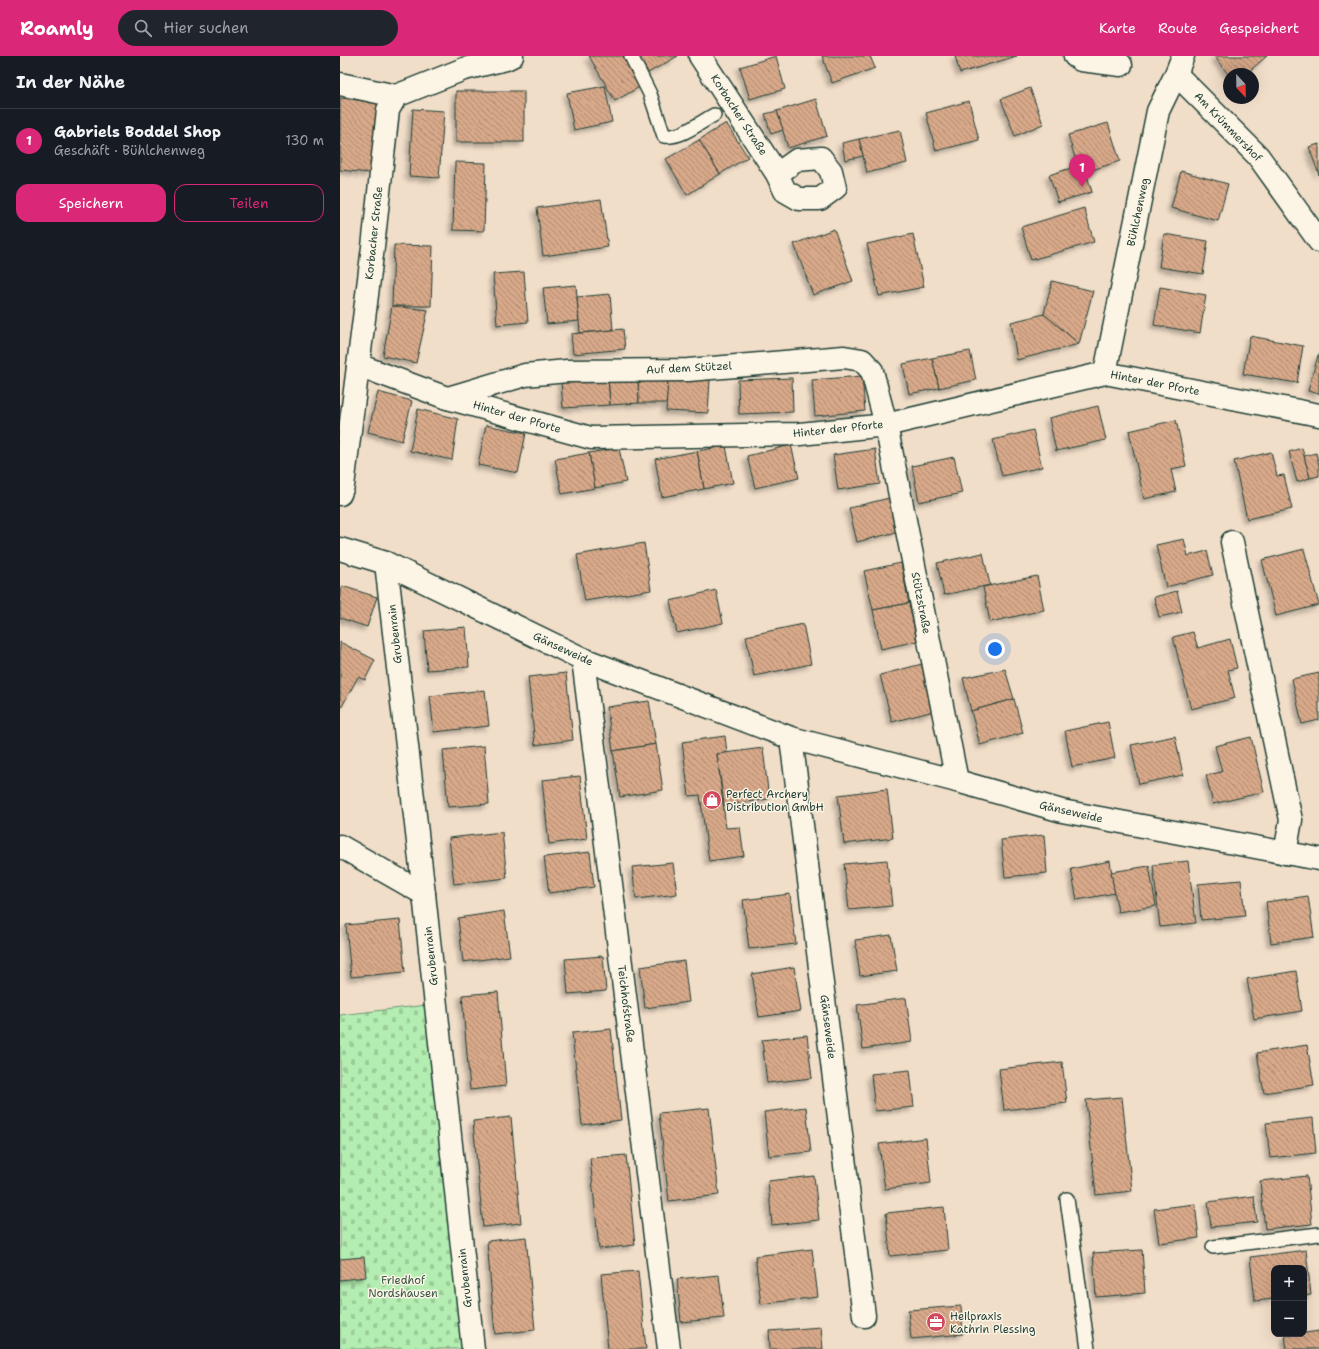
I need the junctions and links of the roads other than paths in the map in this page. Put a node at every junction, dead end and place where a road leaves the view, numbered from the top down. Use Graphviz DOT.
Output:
graph roads {
  1 [pos="512,56"];
  2 [pos="631,56"];
  3 [pos="700,56"];
  4 [pos="1075,56"];
  5 [pos="463,63"];
  6 [pos="1121,65"];
  7 [pos="1179,65"];
  8 [pos="340,84"];
  9 [pos="396,96"];
  10 [pos="714,115"];
  11 [pos="777,174"];
  12 [pos="1319,241"];
  13 [pos="358,365"];
  14 [pos="1105,372"];
  15 [pos="447,398"];
  16 [pos="1319,416"];
  17 [pos="886,425"];
  18 [pos="340,494"];
  19 [pos="1232,542"];
  20 [pos="340,549"];
  21 [pos="386,563"];
  22 [pos="583,659"];
  23 [pos="792,738"];
  24 [pos="957,781"];
  25 [pos="340,846"];
  26 [pos="1285,853"];
  27 [pos="1319,859"];
  28 [pos="424,894"];
  29 [pos="1067,1199"];
  30 [pos="1319,1234"];
  31 [pos="1213,1247"];
  32 [pos="864,1316"];
  33 [pos="472,1349"];
  34 [pos="669,1349"];
  35 [pos="1088,1349"];
  1 -- 5 [label="street"];
  2 -- 10 [label="lane"];
  3 -- 11 [label="street, Korbacher Straße"];
  4 -- 6 [label="street"];
  5 -- 9 [label="street"];
  7 -- 12 [label="street, Am Krümmershof"];
  7 -- 14 [label="street, Bühlchenweg"];
  8 -- 9 [label="street"];
  9 -- 13 [label="street, Korbacher Straße"];
  13 -- 15 [label="street, Hinter der Pforte"];
  13 -- 18 [label="street, Korbacher Straße"];
  14 -- 16 [label="street, Hinter der Pforte"];
  14 -- 17 [label="street, Hinter der Pforte"];
  15 -- 17 [label="street, Hinter der Pforte"];
  15 -- 17 [label="street, Auf dem Stützel"];
  17 -- 24 [label="street, Stützstraße"];
  19 -- 26 [label="street"];
  20 -- 21 [label="street, Gänseweide"];
  21 -- 22 [label="street, Gänseweide"];
  21 -- 28 [label="street, Grubenrain"];
  22 -- 23 [label="street, Gänseweide"];
  22 -- 34 [label="street, Teichhofstraße"];
  23 -- 24 [label="street, Gänseweide"];
  23 -- 32 [label="street, Gänseweide"];
  24 -- 26 [label="street, Gänseweide"];
  25 -- 28 [label="street"];
  26 -- 27 [label="street, Gänseweide"];
  28 -- 33 [label="street, Grubenrain"];
  29 -- 35 [label="lane"];
  30 -- 31 [label="lane"];
}
